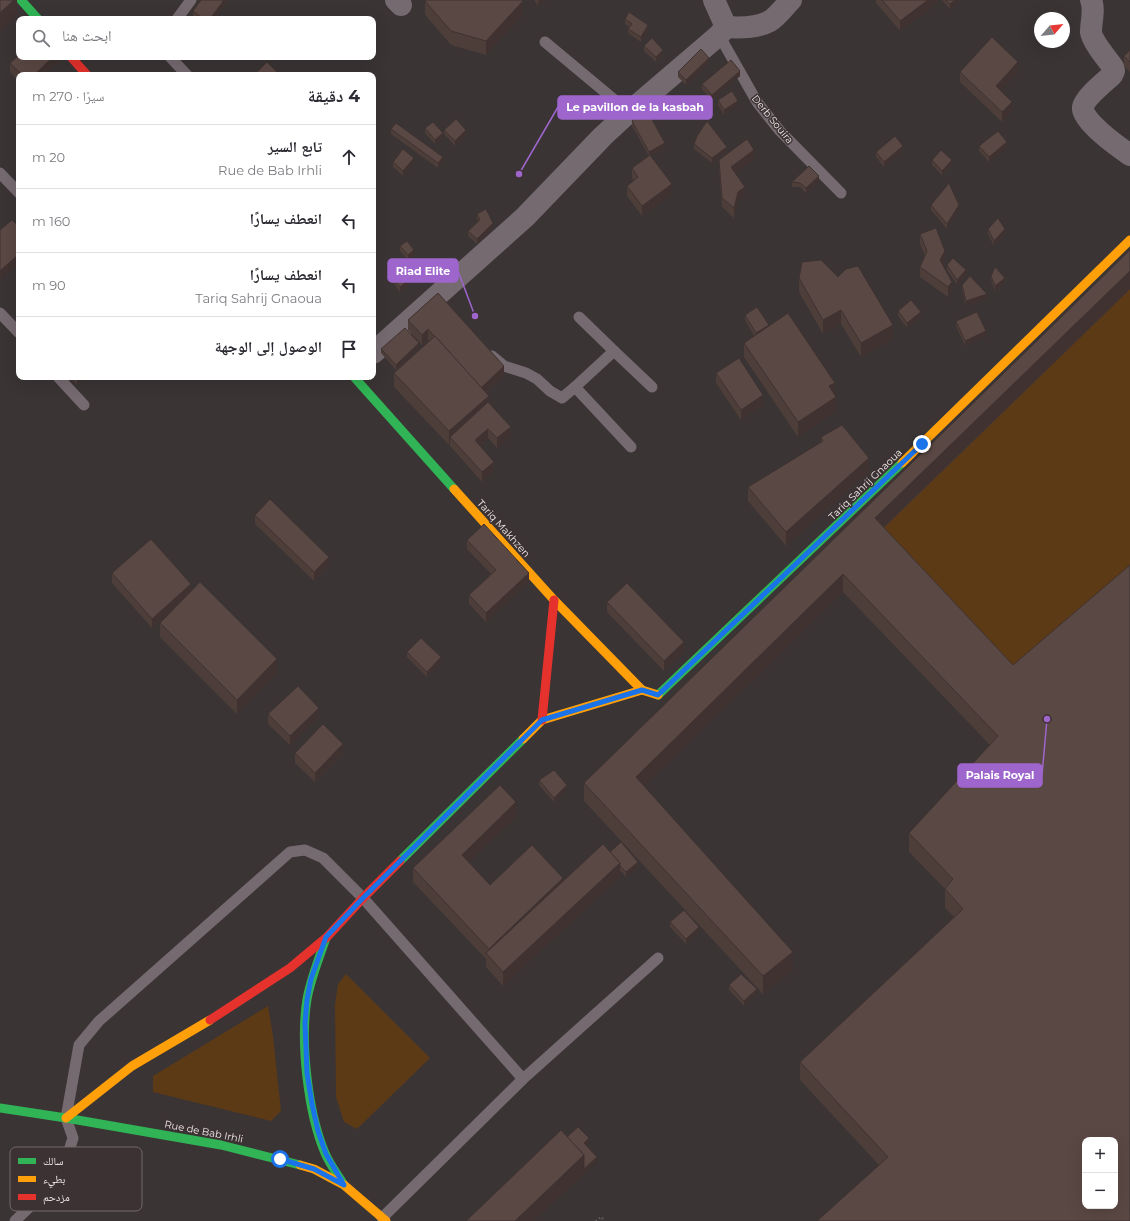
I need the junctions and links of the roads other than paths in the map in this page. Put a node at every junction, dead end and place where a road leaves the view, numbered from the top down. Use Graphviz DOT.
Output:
graph roads {
  1 [pos="21,0"];
  2 [pos="191,0"];
  3 [pos="714,0"];
  4 [pos="791,0"];
  5 [pos="1091,0"];
  6 [pos="35,16"];
  7 [pos="179,16"];
  8 [pos="723,31"];
  9 [pos="545,42"];
  10 [pos="74,60"];
  11 [pos="173,60"];
  12 [pos="84,72"];
  13 [pos="183,72"];
  14 [pos="629,112"];
  15 [pos="1130,155"];
  16 [pos="0,173"];
  17 [pos="16,190"];
  18 [pos="841,194"];
  19 [pos="1130,240"];
  20 [pos="0,313"];
  21 [pos="579,317"];
  22 [pos="16,330"];
  23 [pos="376,351"];
  24 [pos="486,352"];
  25 [pos="614,352"];
  26 [pos="61,380"];
  27 [pos="357,380"];
  28 [pos="575,386"];
  29 [pos="652,388"];
  30 [pos="84,405"];
  31 [pos="631,447"];
  32 [pos="554,600"];
  33 [pos="642,690"];
  34 [pos="542,720"];
  35 [pos="363,898"];
  36 [pos="326,937"];
  37 [pos="658,958"];
  38 [pos="523,1079"];
  39 [pos="0,1108"];
  40 [pos="66,1118"];
  41 [pos="71,1147"];
  42 [pos="344,1185"];
  43 [pos="26,1211"];
  44 [pos="384,1219"];
  45 [pos="15,1221"];
  1 -- 6 [label="street"];
  2 -- 7 [label="lane"];
  3 -- 8 [label="street"];
  4 -- 8 [label="street"];
  5 -- 15 [label="street"];
  8 -- 14 [label="street"];
  8 -- 18 [label="lane, Derb Souira"];
  9 -- 14 [label="lane"];
  10 -- 12 [label="street"];
  11 -- 13 [label="lane"];
  14 -- 23 [label="street"];
  16 -- 17 [label="lane"];
  19 -- 33 [label="street, Tariq Sahrij Gnaoua"];
  20 -- 22 [label="lane"];
  21 -- 25 [label="lane"];
  24 -- 28 [label="lane"];
  25 -- 28 [label="lane"];
  25 -- 29 [label="lane"];
  26 -- 30 [label="lane"];
  27 -- 32 [label="street, Tariq Makhzen"];
  28 -- 31 [label="lane"];
  32 -- 33 [label="street, Tariq Makhzen"];
  32 -- 34 [label="street"];
  33 -- 34 [label="street"];
  34 -- 35 [label="street"];
  35 -- 36 [label="street"];
  35 -- 38 [label="lane"];
  35 -- 40 [label="lane"];
  36 -- 40 [label="street"];
  36 -- 42 [label="street"];
  37 -- 38 [label="lane"];
  38 -- 44 [label="lane"];
  39 -- 40 [label="street, Rue de Bab Irhli"];
  40 -- 41 [label="lane"];
  40 -- 42 [label="street, Rue de Bab Irhli"];
  42 -- 44 [label="street, Rue de Bab Irhli"];
  43 -- 45 [label="lane"];
}
